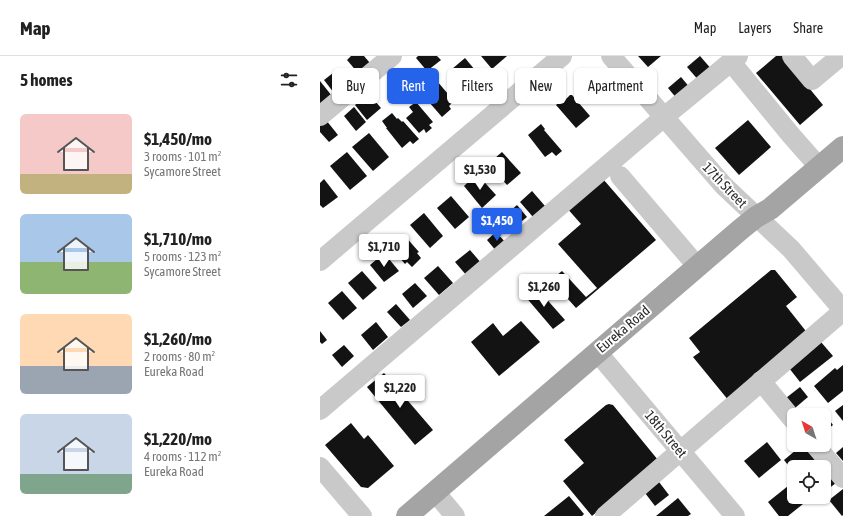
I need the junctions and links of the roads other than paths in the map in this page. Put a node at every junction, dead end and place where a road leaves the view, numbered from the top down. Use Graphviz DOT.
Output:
graph roads {
  1 [pos="392,56"];
  2 [pos="562,56"];
  3 [pos="611,56"];
  4 [pos="792,56"];
  5 [pos="841,56"];
  6 [pos="735,59"];
  7 [pos="320,116"];
  8 [pos="664,117"];
  9 [pos="843,147"];
  10 [pos="819,167"];
  11 [pos="620,176"];
  12 [pos="756,217"];
  13 [pos="320,261"];
  14 [pos="697,266"];
  15 [pos="843,311"];
  16 [pos="597,352"];
  17 [pos="761,381"];
  18 [pos="320,410"];
  19 [pos="787,413"];
  20 [pos="680,451"];
  21 [pos="821,452"];
  22 [pos="320,467"];
  23 [pos="843,478"];
  24 [pos="435,492"];
  25 [pos="362,516"];
  26 [pos="407,516"];
  27 [pos="455,516"];
  28 [pos="605,516"];
  29 [pos="735,516"];
  1 -- 7 [label="street"];
  2 -- 13 [label="street"];
  3 -- 8 [label="street, 17th Street"];
  4 -- 5 [label="street"];
  6 -- 8 [label="street"];
  6 -- 10 [label="street"];
  8 -- 12 [label="street, 17th Street"];
  8 -- 18 [label="street"];
  9 -- 10 [label="main road, Eureka Road"];
  10 -- 12 [label="main road, Eureka Road"];
  11 -- 14 [label="street"];
  12 -- 14 [label="main road, Eureka Road"];
  12 -- 15 [label="street, 17th Street"];
  14 -- 16 [label="main road, Eureka Road"];
  15 -- 17 [label="street"];
  16 -- 20 [label="street, 18th Street"];
  16 -- 24 [label="main road, Eureka Road"];
  17 -- 19 [label="street"];
  17 -- 20 [label="street"];
  20 -- 28 [label="street"];
  20 -- 29 [label="street, 18th Street"];
  21 -- 23 [label="street"];
  22 -- 25 [label="street"];
  24 -- 26 [label="main road, Eureka Road"];
  24 -- 27 [label="street"];
}
